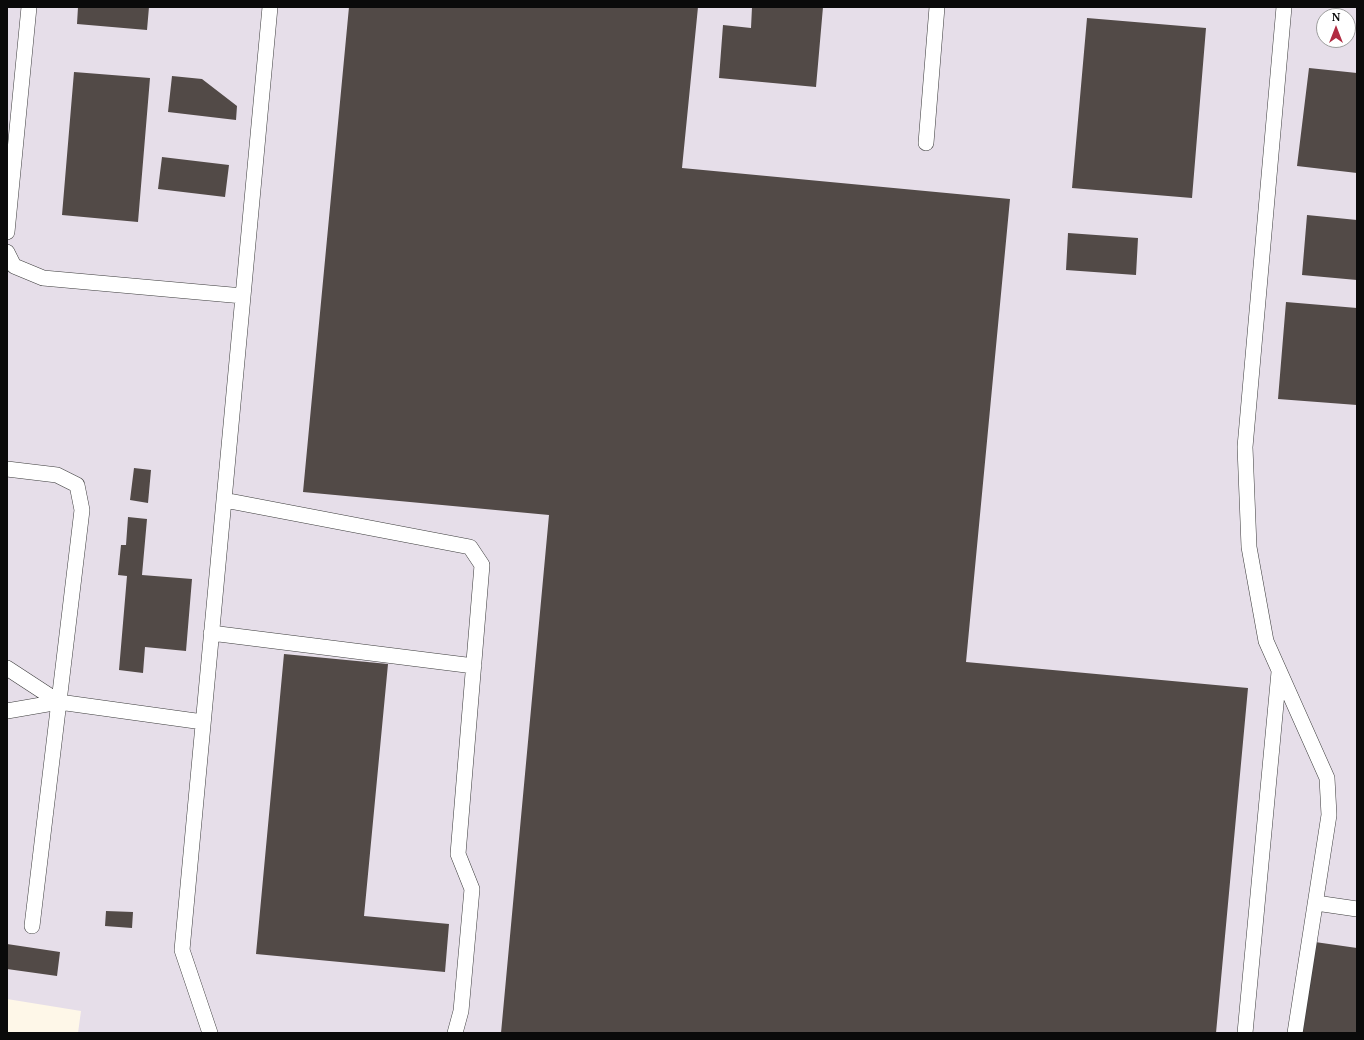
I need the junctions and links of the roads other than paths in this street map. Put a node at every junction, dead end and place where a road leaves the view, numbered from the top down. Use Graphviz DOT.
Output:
graph roads {
  1 [pos="29,7"];
  2 [pos="270,7"];
  3 [pos="937,7"];
  4 [pos="1284,7"];
  5 [pos="926,143"];
  6 [pos="7,232"];
  7 [pos="7,252"];
  8 [pos="243,296"];
  9 [pos="7,469"];
  10 [pos="224,500"];
  11 [pos="211,633"];
  12 [pos="474,666"];
  13 [pos="7,668"];
  14 [pos="1279,671"];
  15 [pos="59,702"];
  16 [pos="7,711"];
  17 [pos="202,722"];
  18 [pos="1316,903"];
  19 [pos="1357,909"];
  20 [pos="32,926"];
  21 [pos="210,1033"];
  22 [pos="455,1033"];
  23 [pos="1245,1033"];
  24 [pos="1295,1033"];
  1 -- 6 [label="lane"];
  2 -- 8 [label="lane"];
  3 -- 5 [label="lane"];
  4 -- 14 [label="lane"];
  7 -- 8 [label="lane"];
  8 -- 10 [label="lane"];
  9 -- 15 [label="lane"];
  10 -- 11 [label="lane"];
  10 -- 12 [label="lane"];
  11 -- 12 [label="lane"];
  11 -- 17 [label="lane"];
  12 -- 22 [label="lane"];
  13 -- 15 [label="lane"];
  14 -- 18 [label="lane"];
  14 -- 23 [label="lane"];
  15 -- 16 [label="lane"];
  15 -- 17 [label="lane"];
  15 -- 20 [label="lane"];
  17 -- 21 [label="lane"];
  18 -- 19 [label="lane"];
  18 -- 24 [label="lane"];
}
